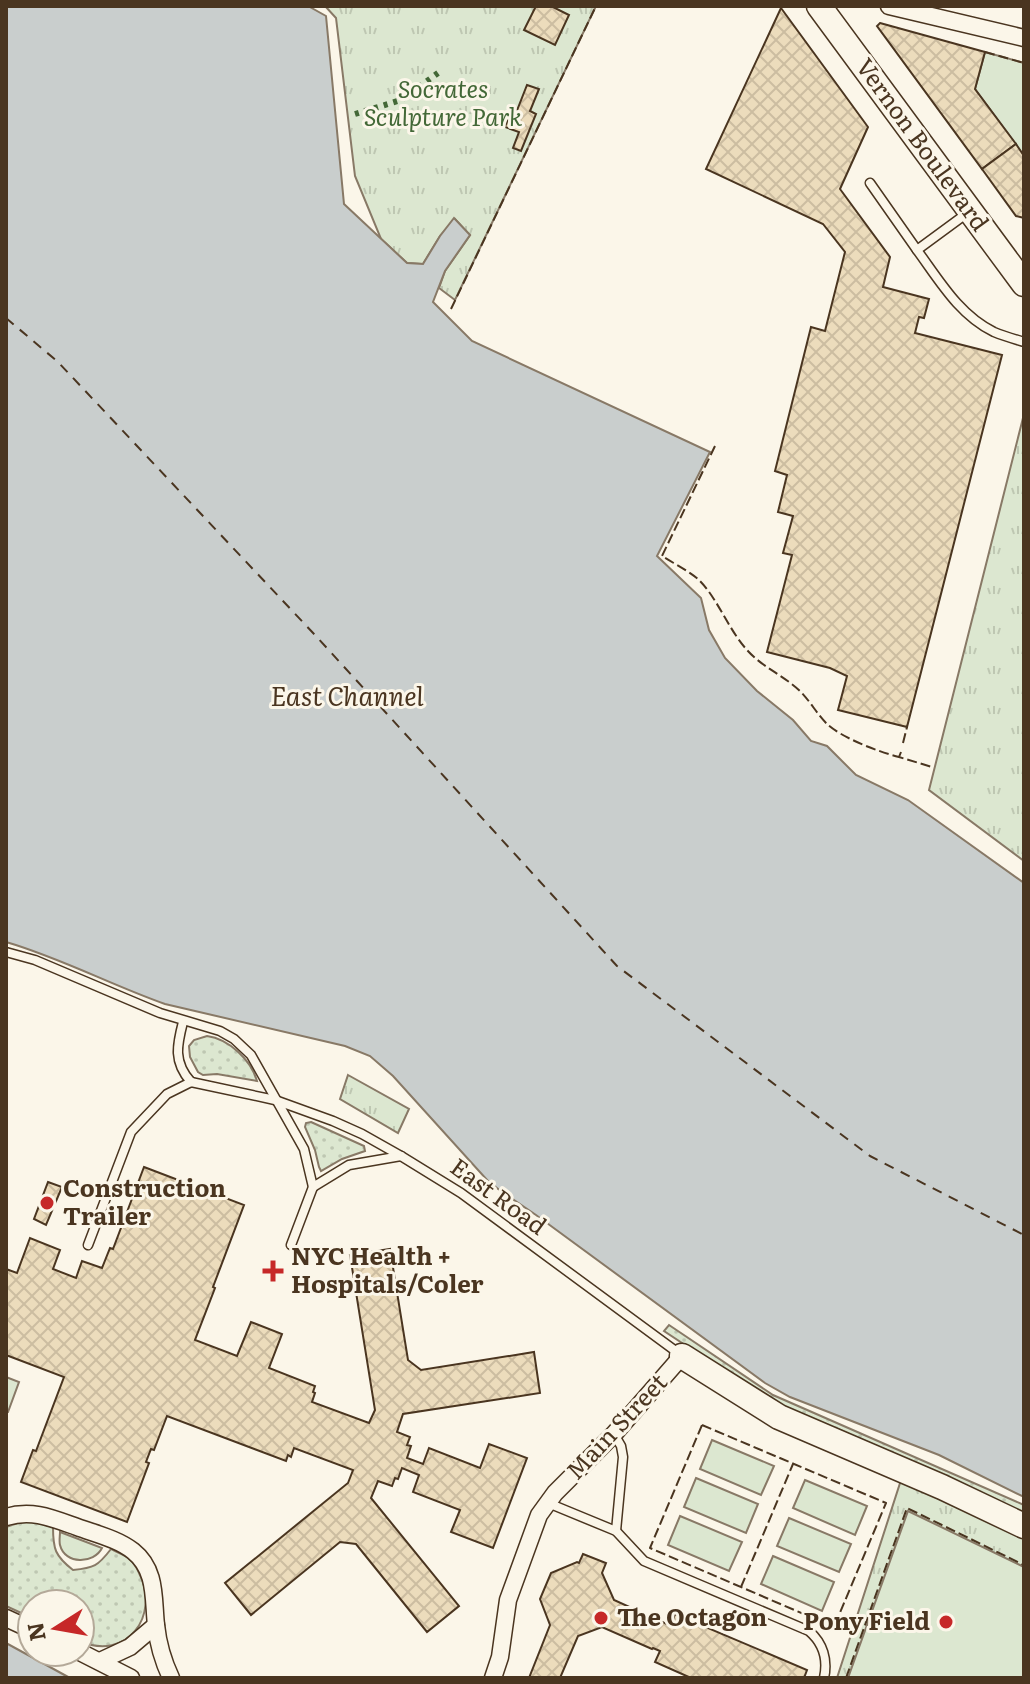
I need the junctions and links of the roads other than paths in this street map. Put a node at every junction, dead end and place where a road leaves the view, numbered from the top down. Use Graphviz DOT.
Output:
graph roads {
  1 [pos="819,6"];
  2 [pos="889,6"];
  3 [pos="1024,38"];
  4 [pos="870,183"];
  5 [pos="970,211"];
  6 [pos="917,250"];
  7 [pos="1013,257"];
  8 [pos="1024,284"];
  9 [pos="1024,342"];
  10 [pos="6,952"];
  11 [pos="183,1022"];
  12 [pos="191,1082"];
  13 [pos="275,1100"];
  14 [pos="401,1156"];
  15 [pos="313,1187"];
  16 [pos="88,1245"];
  17 [pos="291,1245"];
  18 [pos="682,1356"];
  19 [pos="614,1434"];
  20 [pos="547,1503"];
  21 [pos="6,1517"];
  22 [pos="1024,1526"];
  23 [pos="616,1531"];
  24 [pos="156,1625"];
  25 [pos="96,1659"];
  26 [pos="100,1661"];
  27 [pos="131,1678"];
  28 [pos="171,1678"];
  29 [pos="493,1678"];
  30 [pos="824,1678"];
  1 -- 5 [label="street, Vernon Boulevard"];
  2 -- 3 [label="street"];
  4 -- 6 [label="lane"];
  5 -- 6 [label="lane"];
  5 -- 7 [label="street, Vernon Boulevard"];
  6 -- 9 [label="lane"];
  7 -- 8 [label="street, Vernon Boulevard"];
  10 -- 11 [label="lane"];
  11 -- 12 [label="lane"];
  11 -- 13 [label="lane"];
  12 -- 13 [label="lane, East Road"];
  12 -- 16 [label="lane"];
  13 -- 14 [label="lane, East Road"];
  13 -- 15 [label="lane"];
  14 -- 15 [label="lane"];
  14 -- 18 [label="lane, East Road"];
  15 -- 17 [label="lane"];
  18 -- 19 [label="street, Main Street"];
  18 -- 22 [label="street, Main Street"];
  19 -- 20 [label="street, Main Street"];
  19 -- 23 [label="lane"];
  20 -- 23 [label="lane"];
  20 -- 29 [label="street, Main Street"];
  21 -- 24 [label="street"];
  23 -- 30 [label="lane"];
  24 -- 26 [label="street"];
  24 -- 28 [label="street"];
  25 -- 26 [label="street"];
  26 -- 27 [label="street"];
}
